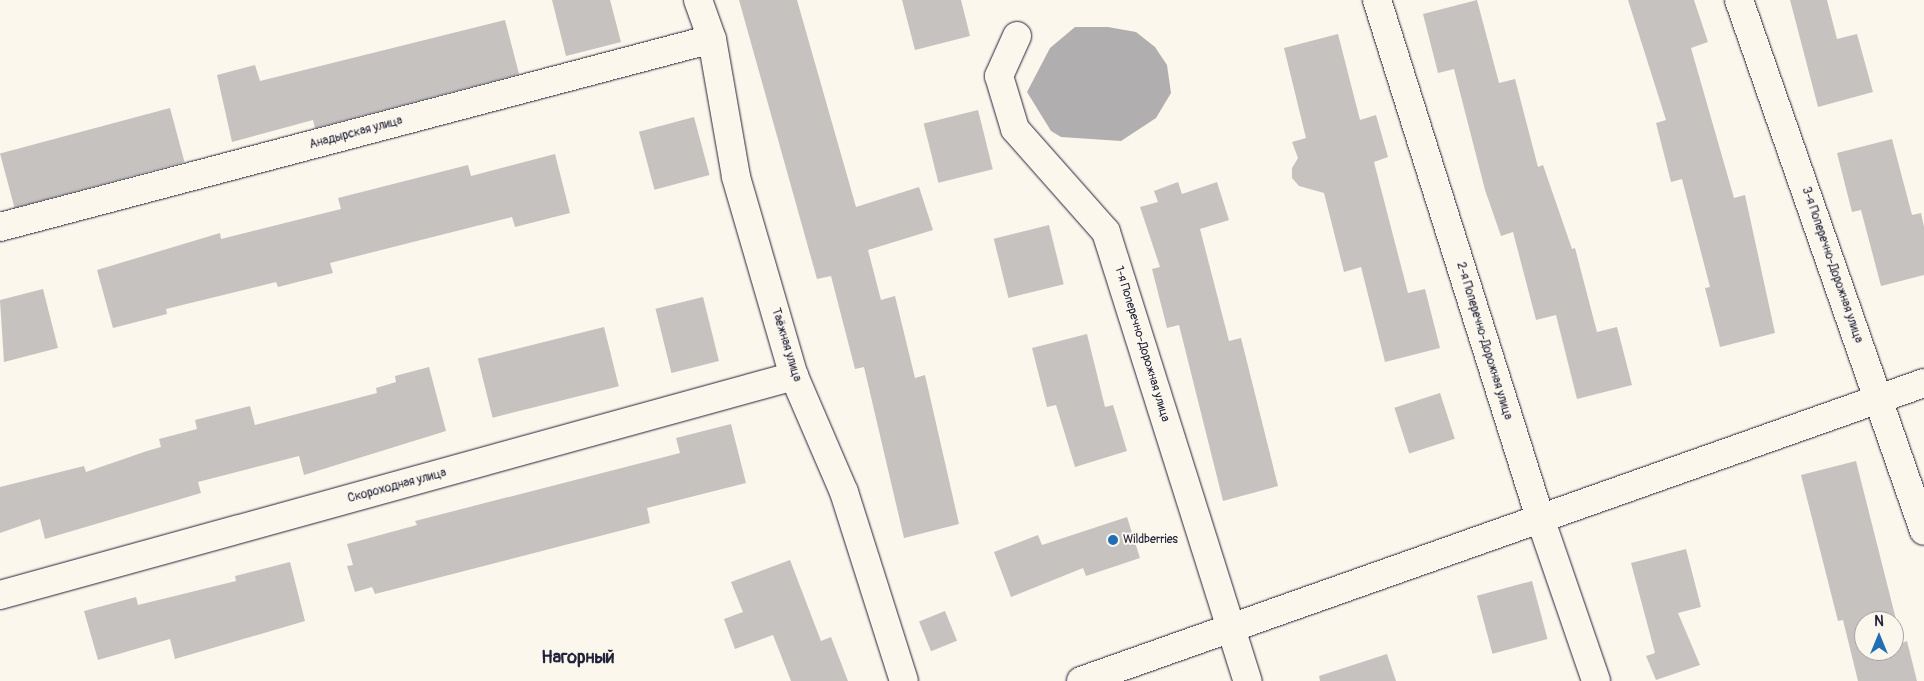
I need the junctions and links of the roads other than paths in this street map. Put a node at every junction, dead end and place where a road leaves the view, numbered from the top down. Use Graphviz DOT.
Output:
graph roads {
  1 [pos="698,0"];
  2 [pos="1377,0"];
  3 [pos="1739,0"];
  4 [pos="1017,36"];
  5 [pos="712,39"];
  6 [pos="0,227"];
  7 [pos="794,376"];
  8 [pos="1924,383"];
  9 [pos="1879,399"];
  10 [pos="1540,518"];
  11 [pos="1924,532"];
  12 [pos="0,595"];
  13 [pos="1231,628"];
  14 [pos="904,681"];
  15 [pos="1081,681"];
  16 [pos="1248,681"];
  17 [pos="1596,681"];
  1 -- 5 [label="street, Таёжная улица"];
  2 -- 10 [label="street, 2-я Поперечно-Дорожная улица"];
  3 -- 9 [label="street, 3-я Поперечно-Дорожная улица"];
  4 -- 13 [label="street, 1-я Поперечно-Дорожная улица"];
  5 -- 6 [label="street, Анадырская улица"];
  5 -- 7 [label="street, Таёжная улица"];
  7 -- 12 [label="street, Скороходная улица"];
  7 -- 14 [label="street, Таёжная улица"];
  8 -- 9 [label="street"];
  9 -- 10 [label="street"];
  9 -- 11 [label="street, 3-я Поперечно-Дорожная улица"];
  10 -- 13 [label="street"];
  10 -- 17 [label="street, 2-я Поперечно-Дорожная улица"];
  13 -- 15 [label="street"];
  13 -- 16 [label="street, 1-я Поперечно-Дорожная улица"];
}
